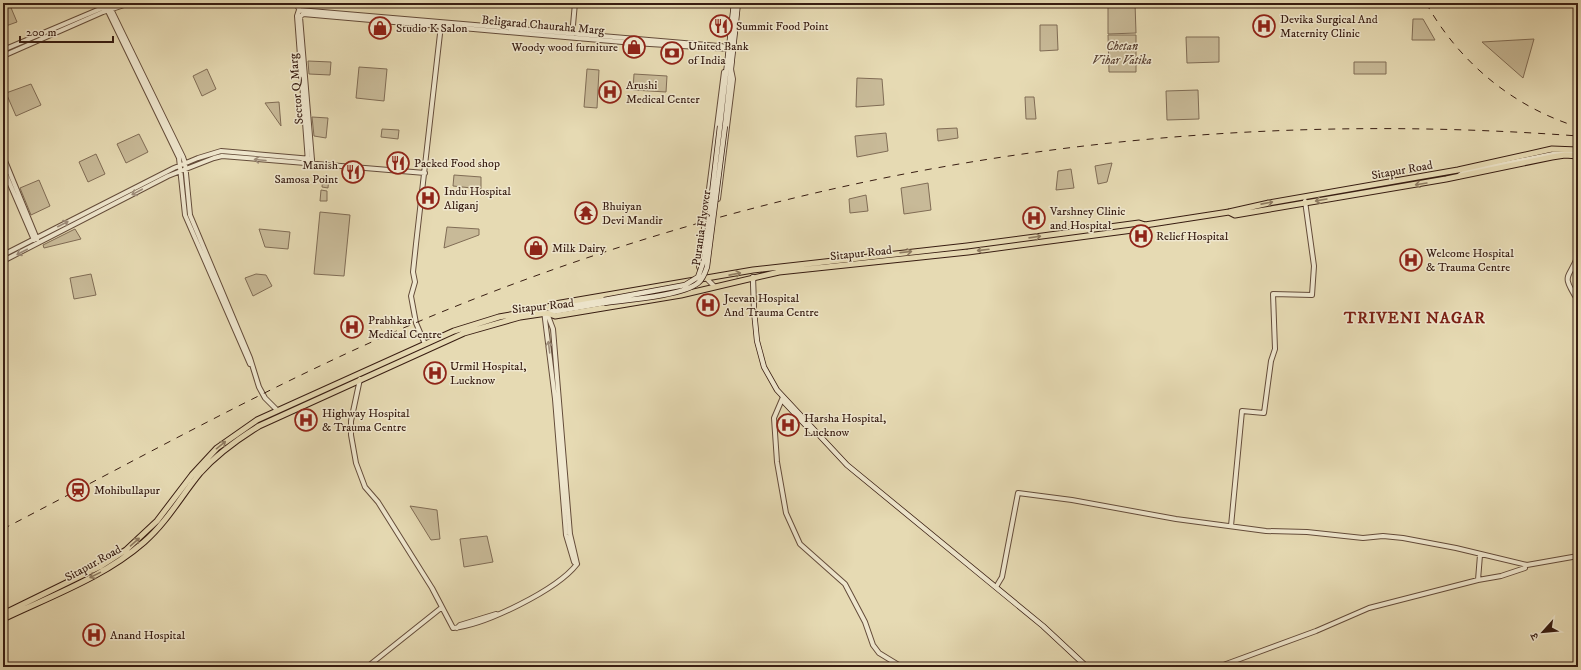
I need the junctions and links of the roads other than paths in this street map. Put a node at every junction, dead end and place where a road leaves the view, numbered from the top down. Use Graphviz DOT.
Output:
graph roads {
  1 [pos="130,3"];
  2 [pos="296,3"];
  3 [pos="575,3"];
  4 [pos="734,3"];
  5 [pos="738,3"];
  6 [pos="1312,3"];
  7 [pos="1410,3"];
  8 [pos="1447,3"];
  9 [pos="1456,3"];
  10 [pos="108,6"];
  11 [pos="299,10"];
  12 [pos="303,14"];
  13 [pos="441,24"];
  14 [pos="572,36"];
  15 [pos="730,48"];
  16 [pos="3,50"];
  17 [pos="3,56"];
  18 [pos="729,68"];
  19 [pos="1578,150"];
  20 [pos="1578,153"];
  21 [pos="3,156"];
  22 [pos="1578,156"];
  23 [pos="310,161"];
  24 [pos="183,164"];
  25 [pos="3,168"];
  26 [pos="184,170"];
  27 [pos="1458,170"];
  28 [pos="1464,172"];
  29 [pos="425,173"];
  30 [pos="1459,177"];
  31 [pos="709,194"];
  32 [pos="718,195"];
  33 [pos="1304,197"];
  34 [pos="1305,203"];
  35 [pos="1229,212"];
  36 [pos="1145,225"];
  37 [pos="35,238"];
  38 [pos="37,244"];
  39 [pos="3,255"];
  40 [pos="1578,255"];
  41 [pos="3,261"];
  42 [pos="753,277"];
  43 [pos="713,278"];
  44 [pos="707,279"];
  45 [pos="714,286"];
  46 [pos="1578,301"];
  47 [pos="545,311"];
  48 [pos="425,344"];
  49 [pos="360,379"];
  50 [pos="783,398"];
  51 [pos="277,410"];
  52 [pos="1231,526"];
  53 [pos="1480,555"];
  54 [pos="1578,556"];
  55 [pos="1525,568"];
  56 [pos="1478,580"];
  57 [pos="996,587"];
  58 [pos="442,608"];
  59 [pos="3,614"];
  60 [pos="3,618"];
  61 [pos="367,667"];
  62 [pos="902,667"];
  63 [pos="1087,667"];
  64 [pos="1218,667"];
  1 -- 10 [label="street"];
  2 -- 11 [label="street"];
  3 -- 14 [label="street"];
  4 -- 15 [label="main road"];
  5 -- 15 [label="main road"];
  6 -- 7 [label="main road"];
  8 -- 9 [label="street"];
  10 -- 16 [label="street"];
  10 -- 17 [label="street"];
  10 -- 24 [label="street"];
  11 -- 12 [label="street"];
  11 -- 13 [label="street"];
  11 -- 23 [label="street"];
  12 -- 13 [label="street, Beligarad Chauraha Marg"];
  12 -- 23 [label="street, Sector Q Marg"];
  13 -- 14 [label="street, Beligarad Chauraha Marg"];
  13 -- 29 [label="street"];
  14 -- 15 [label="street, Beligarad Chauraha Marg"];
  15 -- 18 [label="main road, Purania Flyover"];
  18 -- 31 [label="street"];
  18 -- 32 [label="street"];
  18 -- 47 [label="main road, Purania Flyover, bridge"];
  19 -- 27 [label="main road, Sitapur Road"];
  20 -- 28 [label="main road"];
  21 -- 37 [label="street"];
  22 -- 30 [label="main road, Sitapur Road"];
  23 -- 24 [label="street"];
  23 -- 26 [label="street, one-way"];
  23 -- 29 [label="street"];
  24 -- 26 [label="street"];
  37 -- 24 [label="street, one-way"];
  25 -- 37 [label="street"];
  26 -- 38 [label="street, one-way"];
  26 -- 51 [label="street"];
  27 -- 28 [label="main road"];
  27 -- 33 [label="main road, Sitapur Road"];
  28 -- 30 [label="main road"];
  29 -- 48 [label="street"];
  30 -- 34 [label="main road, Sitapur Road, one-way"];
  31 -- 32 [label="street"];
  31 -- 44 [label="street"];
  32 -- 43 [label="street"];
  33 -- 34 [label="street"];
  35 -- 33 [label="main road, Sitapur Road, one-way"];
  34 -- 35 [label="main road, Sitapur Road"];
  34 -- 52 [label="street"];
  35 -- 36 [label="main road, Sitapur Road"];
  36 -- 42 [label="main road, Sitapur Road, one-way"];
  43 -- 36 [label="main road, Sitapur Road, one-way"];
  37 -- 38 [label="street"];
  37 -- 39 [label="street"];
  38 -- 41 [label="street, one-way"];
  40 -- 46 [label="street"];
  42 -- 45 [label="main road, Sitapur Road"];
  42 -- 50 [label="main road"];
  43 -- 44 [label="main road, Sitapur Road"];
  44 -- 45 [label="street"];
  44 -- 47 [label="main road, Sitapur Road"];
  45 -- 47 [label="main road, Sitapur Road"];
  47 -- 48 [label="main road, Sitapur Road"];
  47 -- 49 [label="main road, Sitapur Road"];
  47 -- 58 [label="street"];
  48 -- 51 [label="main road, Sitapur Road"];
  49 -- 58 [label="street"];
  49 -- 60 [label="main road, Sitapur Road, one-way"];
  50 -- 57 [label="main road"];
  50 -- 62 [label="street"];
  59 -- 51 [label="main road, Sitapur Road, one-way"];
  52 -- 53 [label="street"];
  52 -- 57 [label="street"];
  53 -- 54 [label="street"];
  53 -- 56 [label="street"];
  55 -- 56 [label="street"];
  56 -- 64 [label="street"];
  57 -- 63 [label="main road"];
  58 -- 61 [label="street"];
}
